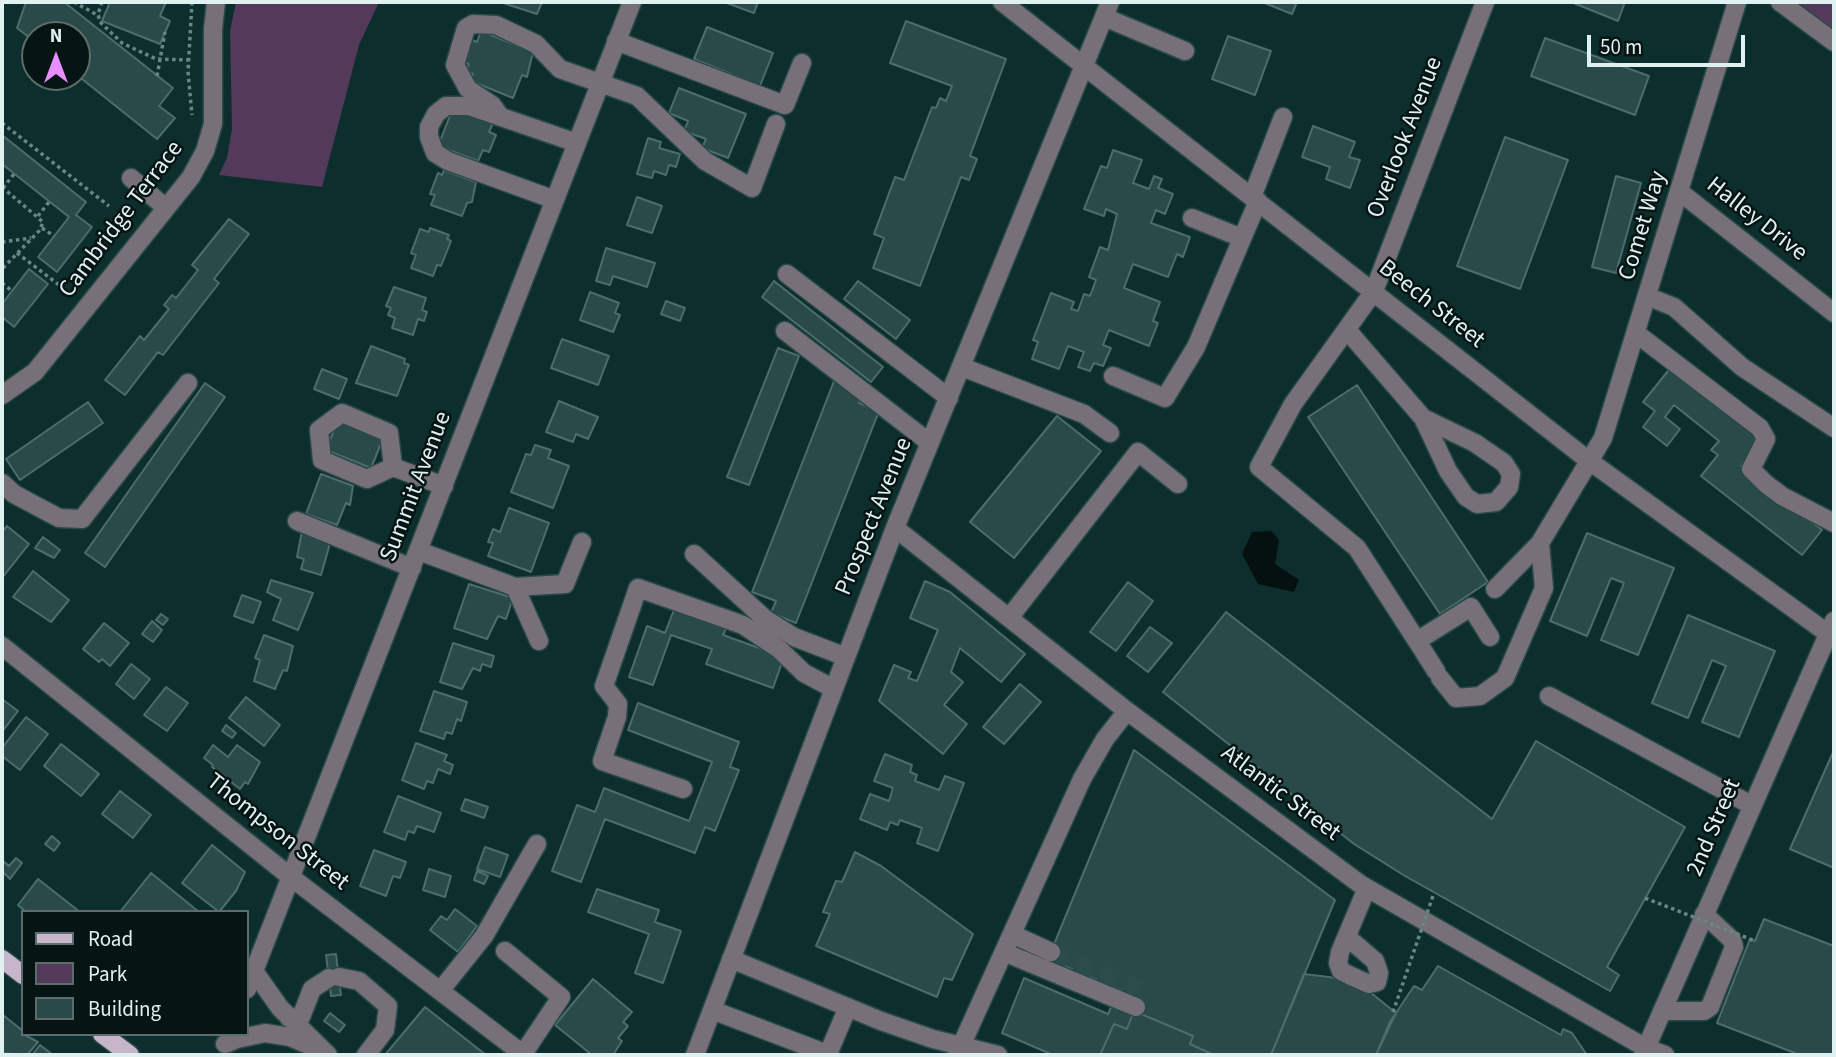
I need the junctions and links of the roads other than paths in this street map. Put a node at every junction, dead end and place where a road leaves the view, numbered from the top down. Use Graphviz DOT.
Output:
graph roads {
  1 [pos="216,2"];
  2 [pos="632,2"];
  3 [pos="1002,2"];
  4 [pos="1485,2"];
  5 [pos="1737,2"];
  6 [pos="1780,2"];
  7 [pos="1107,9"];
  8 [pos="617,41"];
  9 [pos="1834,42"];
  10 [pos="1185,51"];
  11 [pos="802,63"];
  12 [pos="1085,67"];
  13 [pos="600,83"];
  14 [pos="500,116"];
  15 [pos="1283,117"];
  16 [pos="776,124"];
  17 [pos="577,143"];
  18 [pos="131,178"];
  19 [pos="1680,192"];
  20 [pos="1255,199"];
  21 [pos="555,200"];
  22 [pos="166,208"];
  23 [pos="1192,218"];
  24 [pos="1242,238"];
  25 [pos="787,274"];
  26 [pos="1374,291"];
  27 [pos="1649,297"];
  28 [pos="1834,313"];
  29 [pos="1347,330"];
  30 [pos="785,331"];
  31 [pos="1637,334"];
  32 [pos="962,367"];
  33 [pos="1114,376"];
  34 [pos="188,383"];
  35 [pos="2,395"];
  36 [pos="949,398"];
  37 [pos="1423,418"];
  38 [pos="1834,428"];
  39 [pos="1110,433"];
  40 [pos="930,443"];
  41 [pos="1588,460"];
  42 [pos="393,467"];
  43 [pos="2,483"];
  44 [pos="1178,484"];
  45 [pos="444,486"];
  46 [pos="297,521"];
  47 [pos="1834,523"];
  48 [pos="895,528"];
  49 [pos="582,542"];
  50 [pos="1540,543"];
  51 [pos="419,551"];
  52 [pos="694,554"];
  53 [pos="412,568"];
  54 [pos="515,587"];
  55 [pos="1494,589"];
  56 [pos="1009,618"];
  57 [pos="1832,632"];
  58 [pos="1490,637"];
  59 [pos="539,641"];
  60 [pos="1417,641"];
  61 [pos="2,646"];
  62 [pos="846,657"];
  63 [pos="834,689"];
  64 [pos="1549,696"];
  65 [pos="1128,711"];
  66 [pos="683,789"];
  67 [pos="1751,805"];
  68 [pos="537,844"];
  69 [pos="292,878"];
  70 [pos="1367,888"];
  71 [pos="1704,915"];
  72 [pos="1014,935"];
  73 [pos="1347,937"];
  74 [pos="505,951"];
  75 [pos="1051,951"];
  76 [pos="1006,953"];
  77 [pos="2,959"];
  78 [pos="731,959"];
  79 [pos="250,970"];
  80 [pos="21,973"];
  81 [pos="440,991"];
  82 [pos="848,1007"];
  83 [pos="1136,1007"];
  84 [pos="712,1010"];
  85 [pos="1662,1011"];
  86 [pos="289,1018"];
  87 [pos="766,1031"];
  88 [pos="104,1036"];
  89 [pos="247,1036"];
  90 [pos="248,1036"];
  91 [pos="224,1045"];
  92 [pos="959,1051"];
  93 [pos="1644,1051"];
  94 [pos="325,1053"];
  95 [pos="124,1054"];
  96 [pos="366,1055"];
  97 [pos="523,1055"];
  98 [pos="695,1055"];
  99 [pos="801,1055"];
  100 [pos="829,1055"];
  101 [pos="998,1055"];
  102 [pos="1665,1055"];
  1 -- 22 [label="street, Cambridge Terrace"];
  2 -- 8 [label="street, Summit Avenue"];
  3 -- 12 [label="street, Beech Street"];
  4 -- 26 [label="street, Overlook Avenue"];
  5 -- 19 [label="street, Comet Way"];
  6 -- 9 [label="street"];
  7 -- 10 [label="street"];
  7 -- 12 [label="street, Prospect Avenue"];
  8 -- 11 [label="street"];
  8 -- 13 [label="street, Summit Avenue"];
  12 -- 20 [label="street, Beech Street"];
  12 -- 32 [label="street, Prospect Avenue"];
  13 -- 14 [label="street"];
  13 -- 16 [label="street"];
  13 -- 17 [label="street, Summit Avenue"];
  14 -- 17 [label="street"];
  14 -- 21 [label="street"];
  15 -- 20 [label="street"];
  17 -- 21 [label="street, Summit Avenue"];
  18 -- 22 [label="street"];
  19 -- 27 [label="street, Comet Way"];
  19 -- 28 [label="street, Halley Drive"];
  20 -- 24 [label="street"];
  20 -- 26 [label="street, Beech Street"];
  21 -- 45 [label="street, Summit Avenue"];
  22 -- 35 [label="street, Cambridge Terrace"];
  23 -- 24 [label="street"];
  24 -- 33 [label="street"];
  25 -- 36 [label="street"];
  26 -- 29 [label="street, Overlook Avenue"];
  26 -- 41 [label="street, Beech Street"];
  27 -- 31 [label="street, Comet Way"];
  27 -- 38 [label="street"];
  29 -- 37 [label="street"];
  29 -- 60 [label="street, Overlook Avenue"];
  30 -- 40 [label="street"];
  31 -- 41 [label="street, Comet Way"];
  31 -- 47 [label="street"];
  32 -- 36 [label="street, Prospect Avenue"];
  32 -- 39 [label="street"];
  34 -- 43 [label="street"];
  36 -- 40 [label="street, Prospect Avenue"];
  37 -- 37 [label="street"];
  40 -- 48 [label="street, Prospect Avenue"];
  41 -- 50 [label="street, Comet Way"];
  41 -- 57 [label="street, Beech Street"];
  42 -- 42 [label="street"];
  42 -- 45 [label="street"];
  44 -- 56 [label="street"];
  45 -- 51 [label="street, Summit Avenue"];
  46 -- 53 [label="street"];
  48 -- 56 [label="street, Atlantic Street"];
  48 -- 62 [label="street, Prospect Avenue"];
  49 -- 54 [label="street"];
  50 -- 55 [label="street, Comet Way"];
  50 -- 60 [label="street"];
  51 -- 53 [label="street, Summit Avenue"];
  51 -- 54 [label="street"];
  52 -- 62 [label="street"];
  53 -- 69 [label="street, Summit Avenue"];
  54 -- 59 [label="street"];
  56 -- 65 [label="street, Atlantic Street"];
  57 -- 67 [label="street, 2nd Street"];
  58 -- 60 [label="street"];
  61 -- 69 [label="street, Thompson Street"];
  62 -- 63 [label="street, Prospect Avenue"];
  63 -- 66 [label="street"];
  63 -- 78 [label="street, Prospect Avenue"];
  64 -- 67 [label="street"];
  65 -- 70 [label="street, Atlantic Street"];
  65 -- 72 [label="street"];
  67 -- 71 [label="street, 2nd Street"];
  68 -- 81 [label="street"];
  69 -- 79 [label="street, Summit Avenue"];
  69 -- 81 [label="street, Thompson Street"];
  70 -- 73 [label="street"];
  70 -- 93 [label="street, Atlantic Street"];
  71 -- 85 [label="street, 2nd Street"];
  71 -- 85 [label="street"];
  72 -- 75 [label="street"];
  72 -- 76 [label="street"];
  74 -- 97 [label="street"];
  76 -- 83 [label="street"];
  76 -- 92 [label="street"];
  77 -- 80 [label="main road"];
  78 -- 82 [label="street"];
  78 -- 84 [label="street, Prospect Avenue"];
  79 -- 86 [label="street"];
  81 -- 97 [label="street, Thompson Street"];
  82 -- 92 [label="street"];
  82 -- 100 [label="street"];
  84 -- 87 [label="street"];
  84 -- 98 [label="street, Prospect Avenue"];
  85 -- 93 [label="street, 2nd Street"];
  86 -- 94 [label="street"];
  86 -- 96 [label="street"];
  87 -- 99 [label="street"];
  87 -- 100 [label="street"];
  88 -- 95 [label="main road"];
  89 -- 91 [label="street"];
  90 -- 94 [label="street"];
  92 -- 101 [label="street"];
  93 -- 102 [label="street, Atlantic Street"];
}
